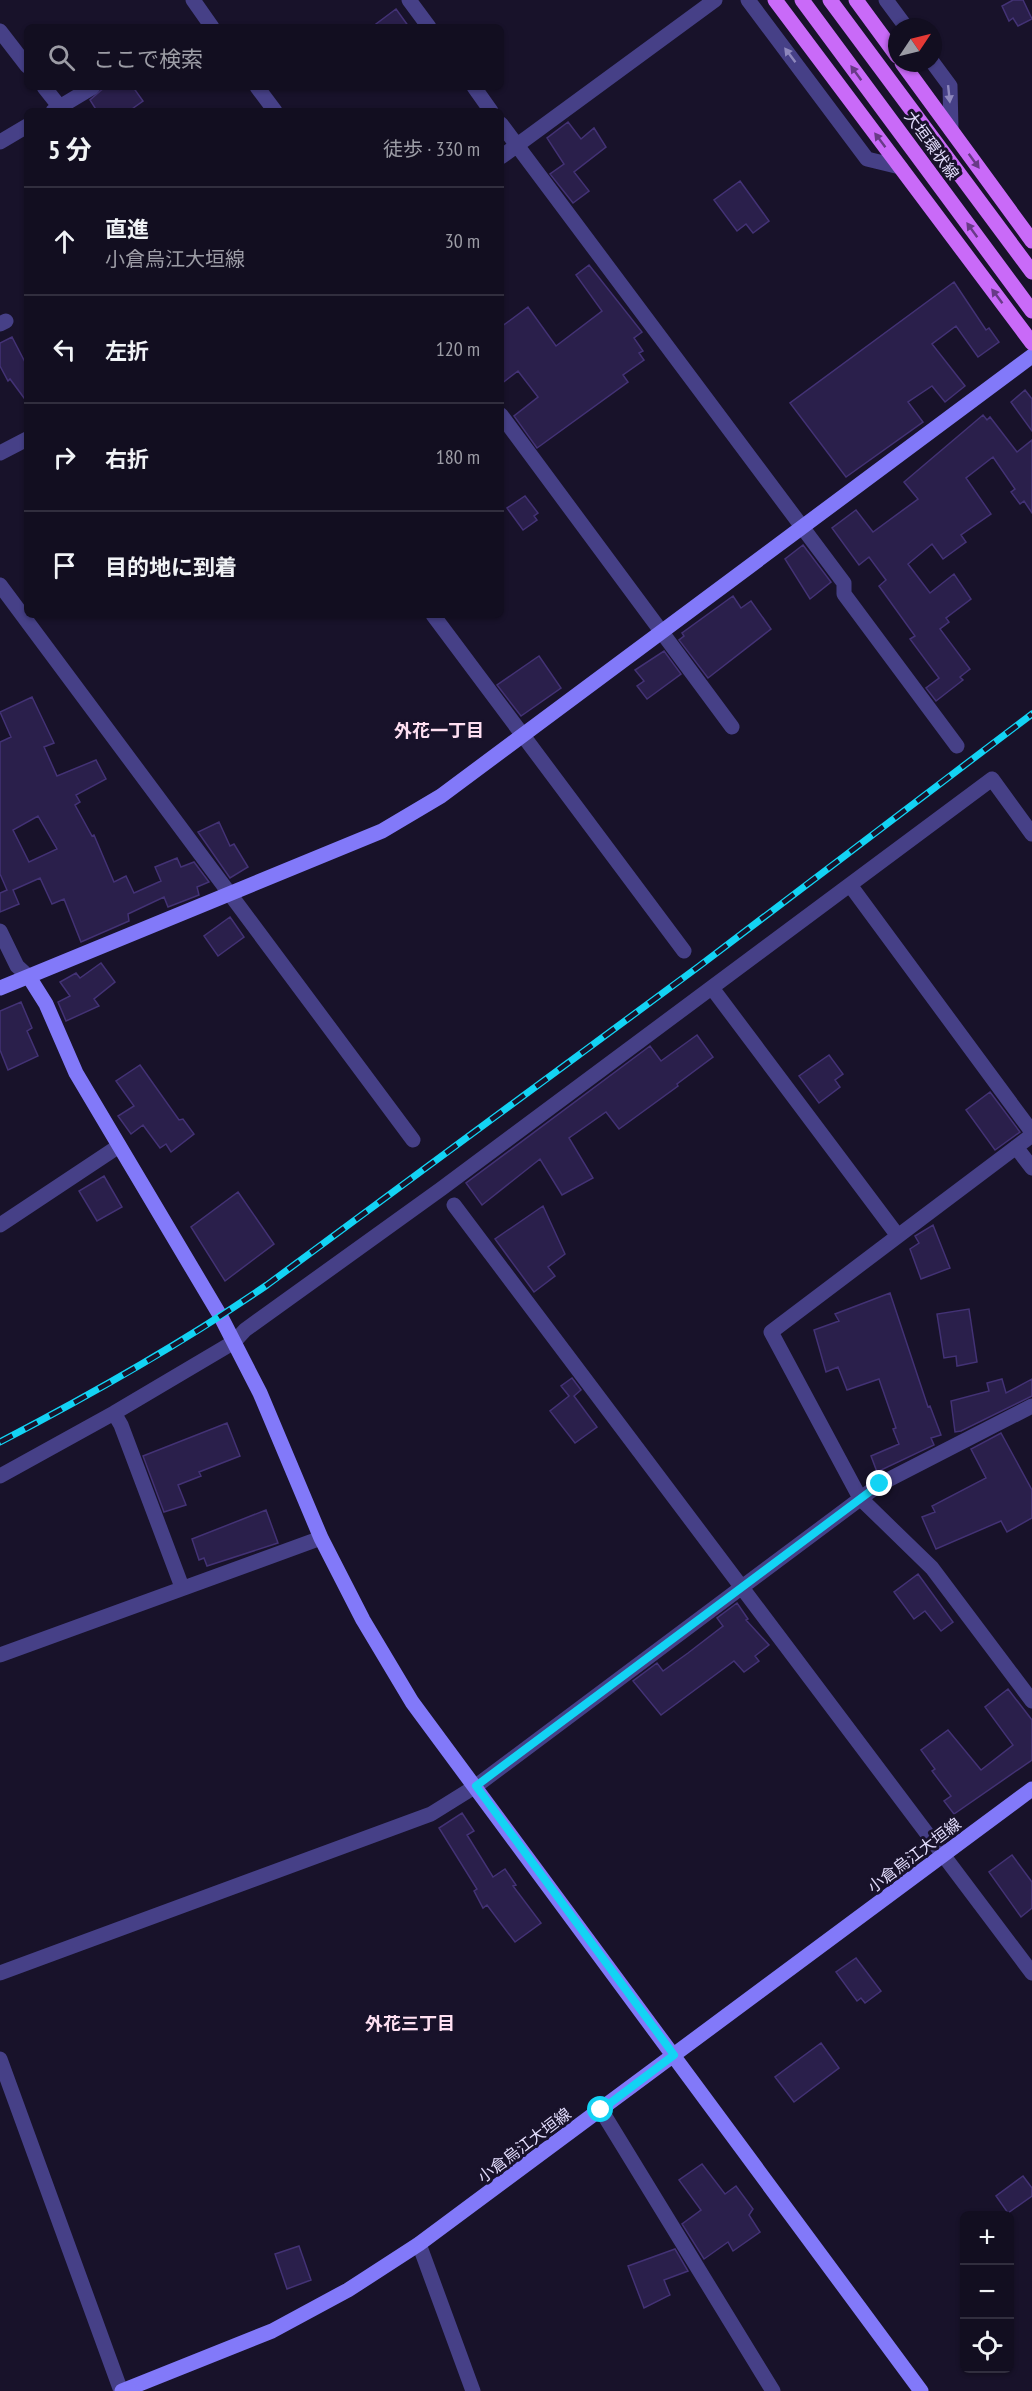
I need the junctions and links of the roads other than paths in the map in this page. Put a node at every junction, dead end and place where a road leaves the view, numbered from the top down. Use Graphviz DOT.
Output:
graph roads {
  1 [pos="193,0"];
  2 [pos="409,0"];
  3 [pos="715,0"];
  4 [pos="748,0"];
  5 [pos="775,0"];
  6 [pos="802,0"];
  7 [pos="830,0"];
  8 [pos="856,0"];
  9 [pos="886,0"];
  10 [pos="899,18"];
  11 [pos="204,24"];
  12 [pos="427,24"];
  13 [pos="0,31"];
  14 [pos="888,44"];
  15 [pos="24,62"];
  16 [pos="909,72"];
  17 [pos="940,72"];
  18 [pos="46,90"];
  19 [pos="88,90"];
  20 [pos="259,90"];
  21 [pos="476,90"];
  22 [pos="57,108"];
  23 [pos="61,108"];
  24 [pos="273,108"];
  25 [pos="489,108"];
  26 [pos="24,128"];
  27 [pos="504,128"];
  28 [pos="951,130"];
  29 [pos="0,142"];
  30 [pos="517,146"];
  31 [pos="504,155"];
  32 [pos="900,167"];
  33 [pos="1032,241"];
  34 [pos="1032,272"];
  35 [pos="1032,311"];
  36 [pos="1032,343"];
  37 [pos="1032,356"];
  38 [pos="504,419"];
  39 [pos="24,441"];
  40 [pos="0,453"];
  41 [pos="802,529"];
  42 [pos="0,585"];
  43 [pos="24,617"];
  44 [pos="25,618"];
  45 [pos="435,618"];
  46 [pos="663,632"];
  47 [pos="732,726"];
  48 [pos="522,737"];
  49 [pos="957,746"];
  50 [pos="1032,834"];
  51 [pos="850,885"];
  52 [pos="231,895"];
  53 [pos="0,932"];
  54 [pos="684,951"];
  55 [pos="28,977"];
  56 [pos="0,988"];
  57 [pos="712,988"];
  58 [pos="1032,1134"];
  59 [pos="413,1140"];
  60 [pos="119,1146"];
  61 [pos="1017,1146"];
  62 [pos="1032,1168"];
  63 [pos="454,1205"];
  64 [pos="0,1225"];
  65 [pos="898,1236"];
  66 [pos="234,1342"];
  67 [pos="1032,1406"];
  68 [pos="114,1413"];
  69 [pos="0,1476"];
  70 [pos="860,1498"];
  71 [pos="321,1538"];
  72 [pos="742,1586"];
  73 [pos="182,1587"];
  74 [pos="0,1655"];
  75 [pos="1032,1701"];
  76 [pos="476,1786"];
  77 [pos="1032,1789"];
  78 [pos="945,1854"];
  79 [pos="0,1973"];
  80 [pos="1032,1973"];
  81 [pos="674,2055"];
  82 [pos="0,2059"];
  83 [pos="601,2110"];
  84 [pos="419,2244"];
  85 [pos="122,2391"];
  86 [pos="473,2391"];
  87 [pos="773,2391"];
  88 [pos="921,2391"];
  1 -- 11 [label="street"];
  2 -- 12 [label="street"];
  3 -- 30 [label="street"];
  32 -- 4 [label="street, one-way"];
  32 -- 5 [label="main road, one-way"];
  35 -- 6 [label="main road, 大垣環状線, one-way"];
  7 -- 34 [label="main road, 大垣環状線"];
  8 -- 14 [label="main road"];
  9 -- 10 [label="street"];
  13 -- 15 [label="street"];
  16 -- 28 [label="main road"];
  17 -- 28 [label="street, one-way"];
  18 -- 22 [label="street"];
  19 -- 23 [label="street"];
  20 -- 24 [label="street"];
  21 -- 25 [label="street"];
  26 -- 29 [label="street"];
  27 -- 30 [label="street"];
  28 -- 33 [label="main road, one-way"];
  30 -- 31 [label="street"];
  30 -- 41 [label="street"];
  36 -- 32 [label="main road, one-way"];
  37 -- 41 [label="street"];
  38 -- 46 [label="street"];
  39 -- 40 [label="street"];
  41 -- 46 [label="street"];
  41 -- 49 [label="street"];
  42 -- 43 [label="street"];
  44 -- 52 [label="street"];
  45 -- 48 [label="street"];
  46 -- 47 [label="street"];
  46 -- 48 [label="street"];
  48 -- 52 [label="street"];
  48 -- 54 [label="street"];
  50 -- 51 [label="street"];
  51 -- 57 [label="street"];
  51 -- 58 [label="street"];
  52 -- 55 [label="street"];
  52 -- 59 [label="street"];
  53 -- 55 [label="street"];
  55 -- 56 [label="street"];
  55 -- 60 [label="street"];
  57 -- 65 [label="street"];
  57 -- 66 [label="street"];
  58 -- 61 [label="street"];
  60 -- 64 [label="street"];
  60 -- 66 [label="street"];
  61 -- 62 [label="street"];
  61 -- 65 [label="street"];
  63 -- 72 [label="street"];
  65 -- 70 [label="street"];
  66 -- 68 [label="street"];
  66 -- 71 [label="street"];
  67 -- 70 [label="street"];
  68 -- 69 [label="street"];
  68 -- 73 [label="street"];
  70 -- 72 [label="street"];
  70 -- 75 [label="street"];
  71 -- 73 [label="street"];
  71 -- 76 [label="street"];
  72 -- 76 [label="street"];
  72 -- 78 [label="street"];
  73 -- 74 [label="street"];
  76 -- 79 [label="street"];
  76 -- 81 [label="street"];
  77 -- 78 [label="street, 小倉烏江大垣線"];
  78 -- 80 [label="street"];
  78 -- 81 [label="street, 小倉烏江大垣線"];
  81 -- 83 [label="street, 小倉烏江大垣線"];
  81 -- 88 [label="street"];
  82 -- 85 [label="street"];
  83 -- 84 [label="street, 小倉烏江大垣線"];
  83 -- 87 [label="street"];
  84 -- 85 [label="street, 小倉烏江大垣線"];
  84 -- 86 [label="street"];
}
